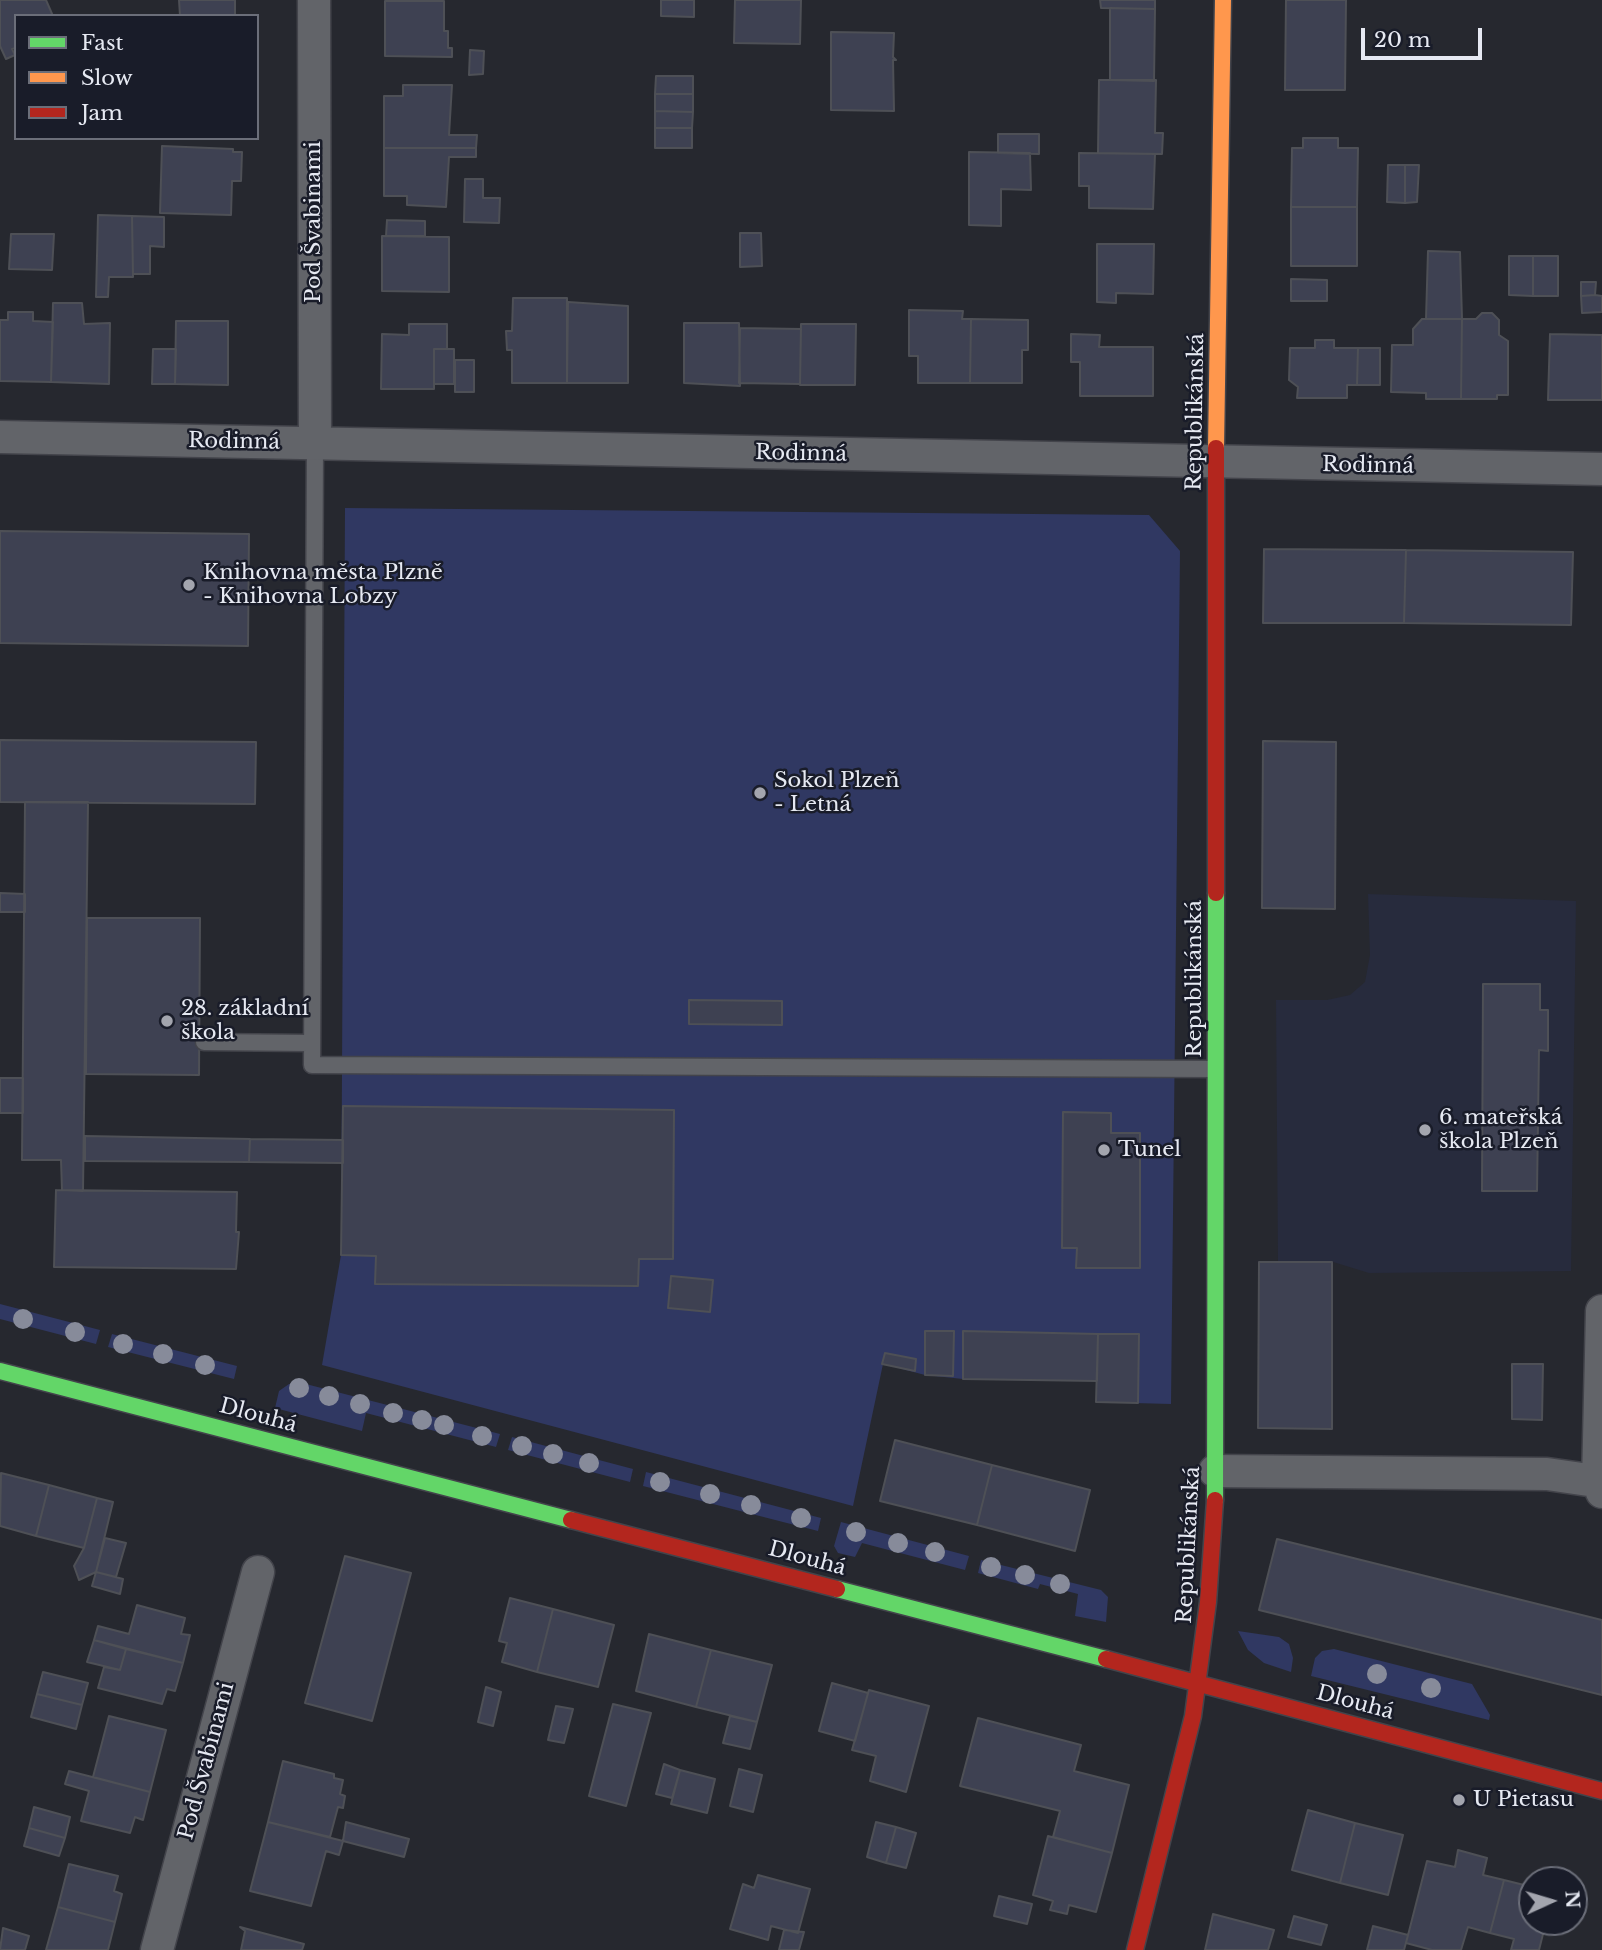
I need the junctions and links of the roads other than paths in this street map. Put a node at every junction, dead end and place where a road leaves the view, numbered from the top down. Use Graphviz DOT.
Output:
graph roads {
  1 [pos="314,0"];
  2 [pos="1223,0"];
  3 [pos="0,437"];
  4 [pos="315,443"];
  5 [pos="1216,463"];
  6 [pos="1602,470"];
  7 [pos="204,1042"];
  8 [pos="310,1043"];
  9 [pos="1215,1069"];
  10 [pos="1602,1311"];
  11 [pos="0,1371"];
  12 [pos="1215,1471"];
  13 [pos="1601,1485"];
  14 [pos="258,1572"];
  15 [pos="1199,1683"];
  16 [pos="1602,1791"];
  17 [pos="157,1950"];
  18 [pos="1135,1950"];
  1 -- 4 [label="street, Pod Švabinami"];
  2 -- 5 [label="street, Republikánská"];
  3 -- 4 [label="street, Rodinná"];
  4 -- 5 [label="street, Rodinná"];
  4 -- 8 [label="lane"];
  5 -- 6 [label="street, Rodinná"];
  5 -- 9 [label="street, Republikánská"];
  7 -- 8 [label="lane"];
  8 -- 9 [label="lane"];
  9 -- 12 [label="street, Republikánská"];
  10 -- 13 [label="street"];
  11 -- 15 [label="street, Dlouhá"];
  12 -- 13 [label="street"];
  12 -- 15 [label="street, Republikánská"];
  14 -- 17 [label="street, Pod Švabinami"];
  15 -- 16 [label="street, Dlouhá"];
  15 -- 18 [label="street, Republikánská"];
}
